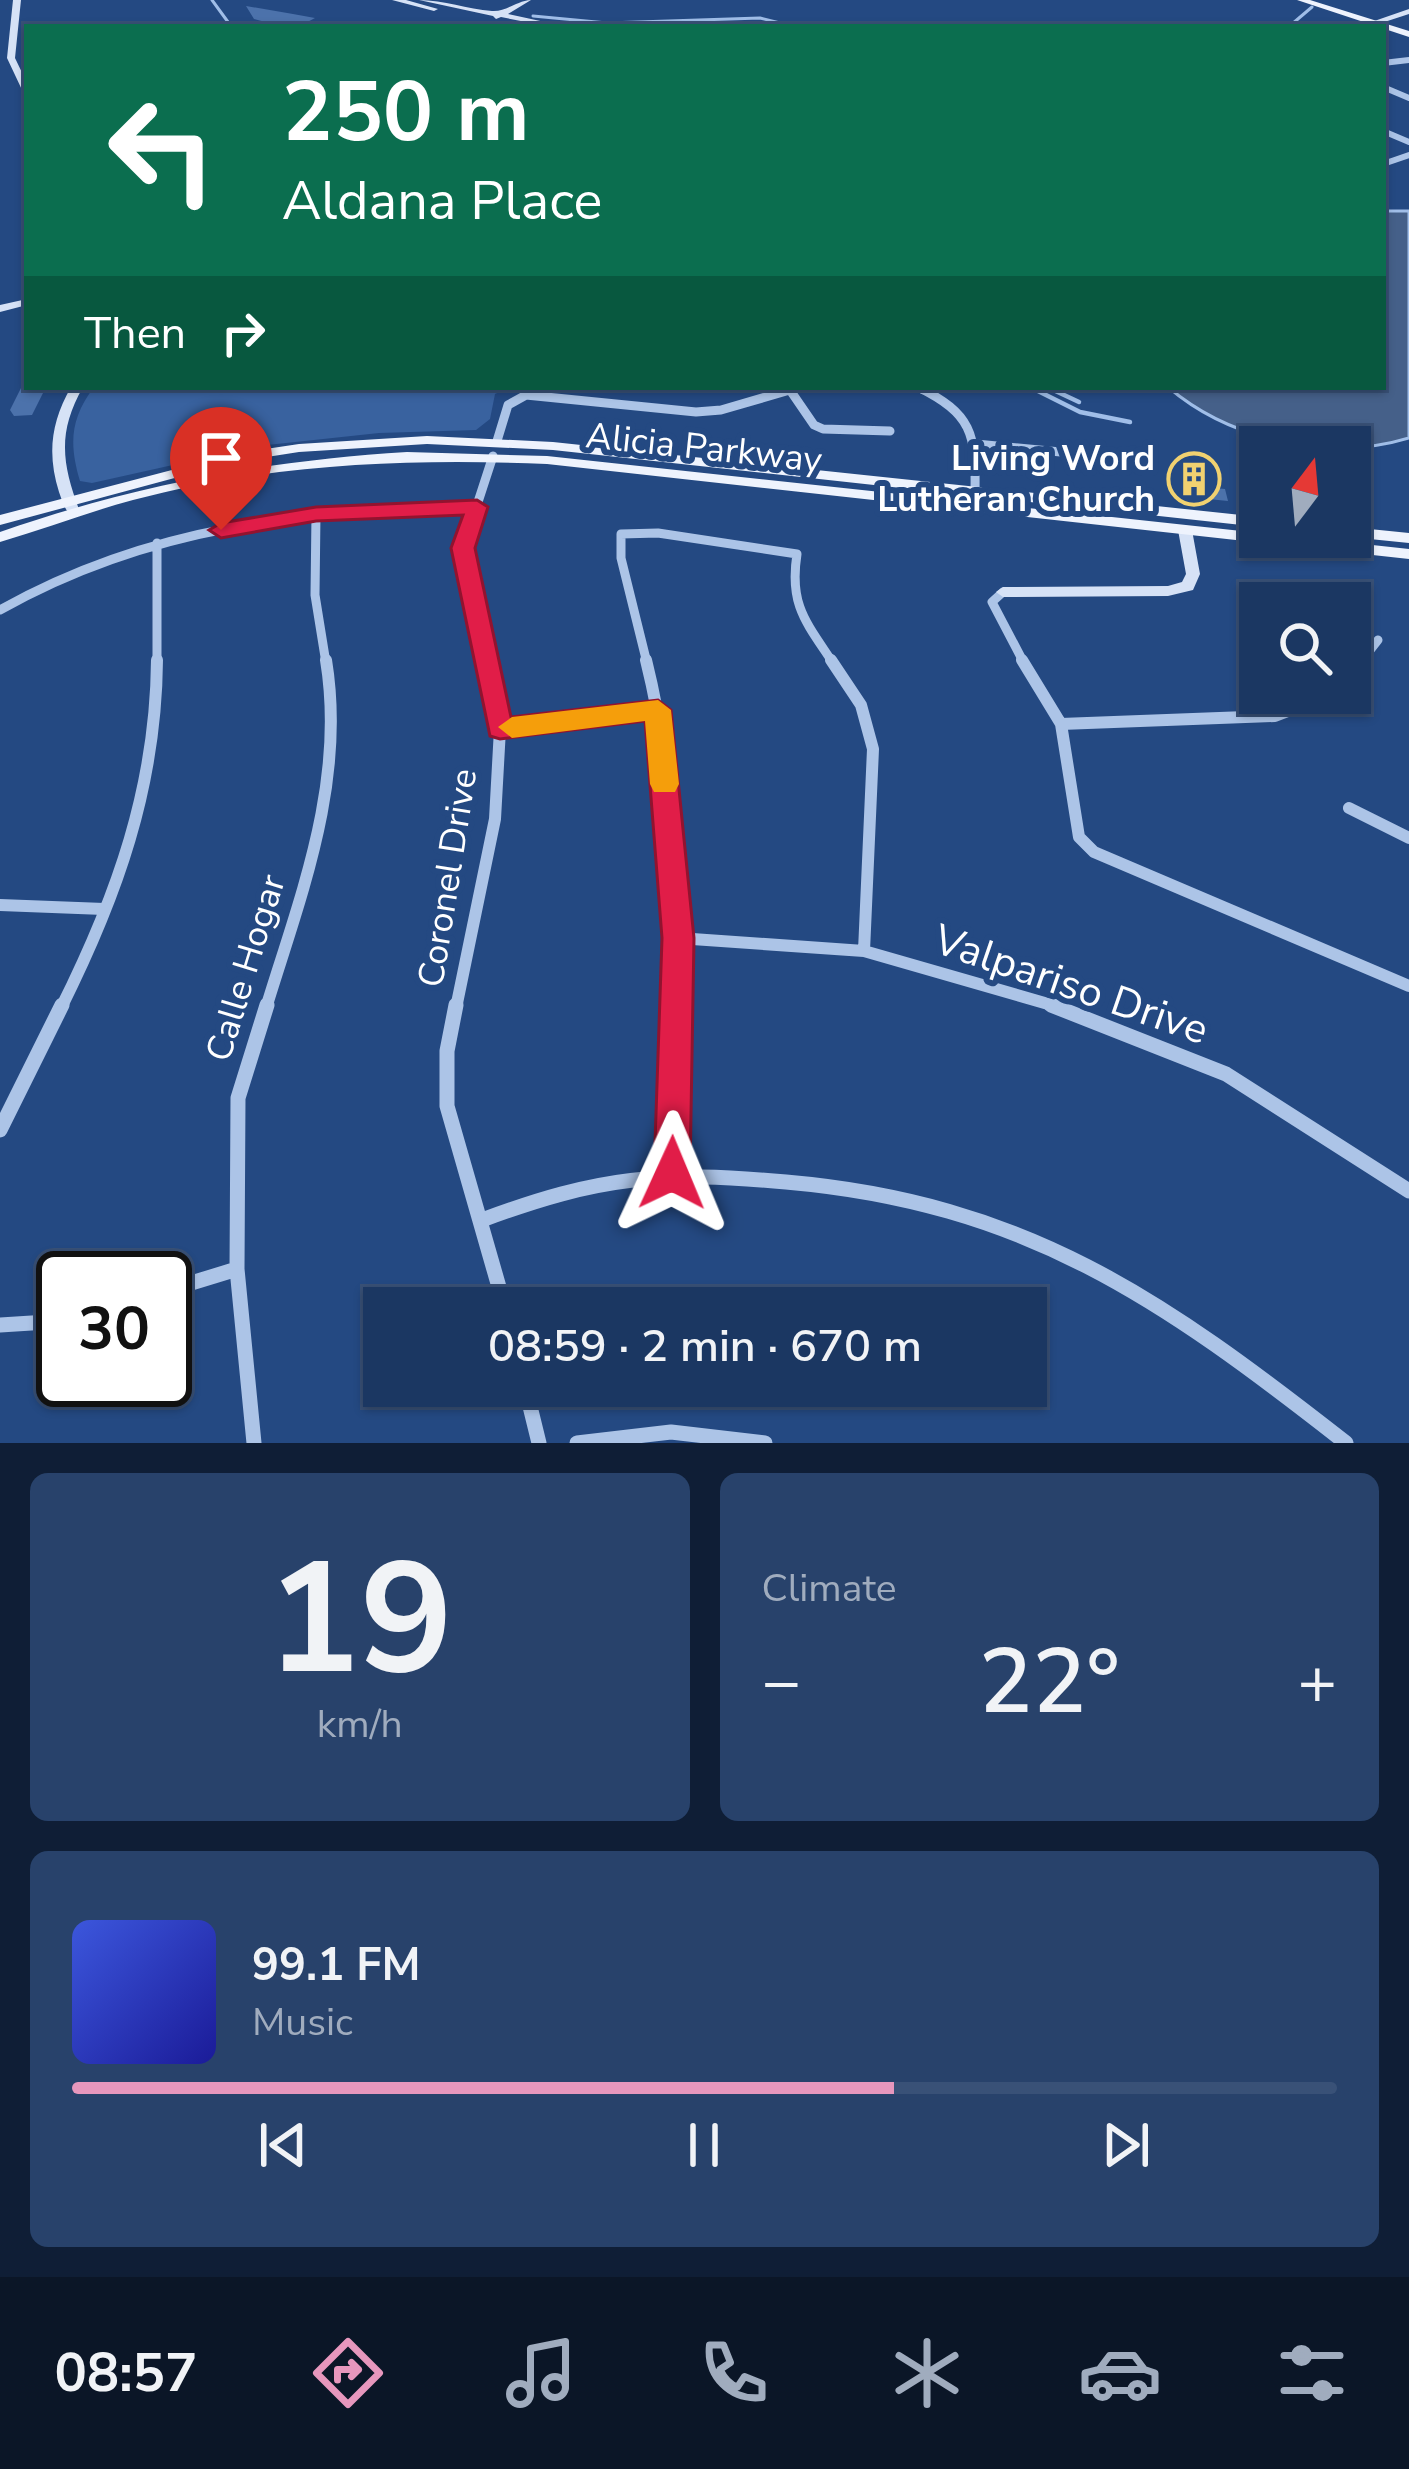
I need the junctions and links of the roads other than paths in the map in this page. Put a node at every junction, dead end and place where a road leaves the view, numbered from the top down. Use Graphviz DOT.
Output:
graph roads {
  1 [pos="17,0"];
  2 [pos="396,0"];
  3 [pos="423,0"];
  4 [pos="527,0"];
  5 [pos="1301,0"];
  6 [pos="1315,0"];
  7 [pos="493,19"];
  8 [pos="512,24"];
  9 [pos="537,24"];
  10 [pos="1382,24"];
  11 [pos="1382,24"];
  12 [pos="24,86"];
  13 [pos="75,390"];
  14 [pos="788,390"];
  15 [pos="796,390"];
  16 [pos="924,390"];
  17 [pos="890,431"];
  18 [pos="976,444"];
  19 [pos="495,449"];
  20 [pos="1092,455"];
  21 [pos="975,492"];
  22 [pos="1098,505"];
  23 [pos="71,506"];
  24 [pos="477,507"];
  25 [pos="316,514"];
  26 [pos="0,520"];
  27 [pos="1239,523"];
  28 [pos="1239,525"];
  29 [pos="1185,530"];
  30 [pos="1371,534"];
  31 [pos="0,538"];
  32 [pos="1409,538"];
  33 [pos="157,543"];
  34 [pos="1409,554"];
  35 [pos="1003,592"];
  36 [pos="0,610"];
  37 [pos="1378,640"];
  38 [pos="1371,649"];
  39 [pos="658,710"];
  40 [pos="1280,714"];
  41 [pos="1061,724"];
  42 [pos="500,729"];
  43 [pos="1349,808"];
  44 [pos="1409,838"];
  45 [pos="0,904"];
  46 [pos="104,909"];
  47 [pos="678,938"];
  48 [pos="864,951"];
  49 [pos="1409,986"];
  50 [pos="0,1093"];
  51 [pos="17,1094"];
  52 [pos="0,1130"];
  53 [pos="672,1173"];
  54 [pos="1409,1191"];
  55 [pos="482,1220"];
  56 [pos="237,1269"];
  57 [pos="192,1283"];
  58 [pos="500,1287"];
  59 [pos="36,1323"];
  60 [pos="0,1325"];
  61 [pos="530,1407"];
  62 [pos="254,1443"];
  63 [pos="539,1443"];
  64 [pos="577,1443"];
  65 [pos="765,1443"];
  66 [pos="1346,1443"];
  1 -- 12 [label="street"];
  2 -- 7 [label="street"];
  3 -- 7 [label="street"];
  4 -- 7 [label="street"];
  5 -- 10 [label="main road"];
  6 -- 11 [label="main road"];
  7 -- 8 [label="street"];
  7 -- 9 [label="street"];
  13 -- 23 [label="street"];
  14 -- 19 [label="street, Coronel Drive"];
  15 -- 17 [label="street"];
  16 -- 18 [label="street"];
  18 -- 20 [label="street"];
  18 -- 21 [label="street"];
  19 -- 21 [label="main road, Alicia Parkway"];
  19 -- 23 [label="main road, Alicia Parkway"];
  19 -- 24 [label="street, Coronel Drive"];
  19 -- 29 [label="main road, Alicia Parkway"];
  21 -- 22 [label="main road, Alicia Parkway"];
  22 -- 27 [label="main road, Alicia Parkway"];
  22 -- 29 [label="main road"];
  23 -- 26 [label="main road, Alicia Parkway"];
  23 -- 31 [label="main road, Alicia Parkway"];
  24 -- 25 [label="street"];
  24 -- 42 [label="street, Coronel Drive"];
  25 -- 33 [label="street"];
  25 -- 56 [label="street, Calle Hogar"];
  28 -- 29 [label="main road"];
  29 -- 34 [label="main road, Alicia Parkway"];
  29 -- 35 [label="street"];
  30 -- 32 [label="main road"];
  33 -- 36 [label="street"];
  33 -- 46 [label="street"];
  35 -- 41 [label="street"];
  37 -- 38 [label="street"];
  39 -- 42 [label="street"];
  39 -- 47 [label="street"];
  39 -- 48 [label="street"];
  40 -- 41 [label="street"];
  41 -- 49 [label="street"];
  42 -- 55 [label="street, Coronel Drive"];
  43 -- 44 [label="street"];
  45 -- 46 [label="street"];
  46 -- 51 [label="street"];
  47 -- 48 [label="street, Valpariso Drive"];
  47 -- 53 [label="street"];
  48 -- 54 [label="street, Valpariso Drive"];
  50 -- 51 [label="street"];
  51 -- 52 [label="street"];
  53 -- 55 [label="street"];
  53 -- 66 [label="street"];
  55 -- 58 [label="street, Coronel Drive"];
  56 -- 57 [label="street"];
  56 -- 62 [label="street, Calle Hogar"];
  59 -- 60 [label="street"];
  61 -- 63 [label="street"];
  64 -- 65 [label="street"];
}
